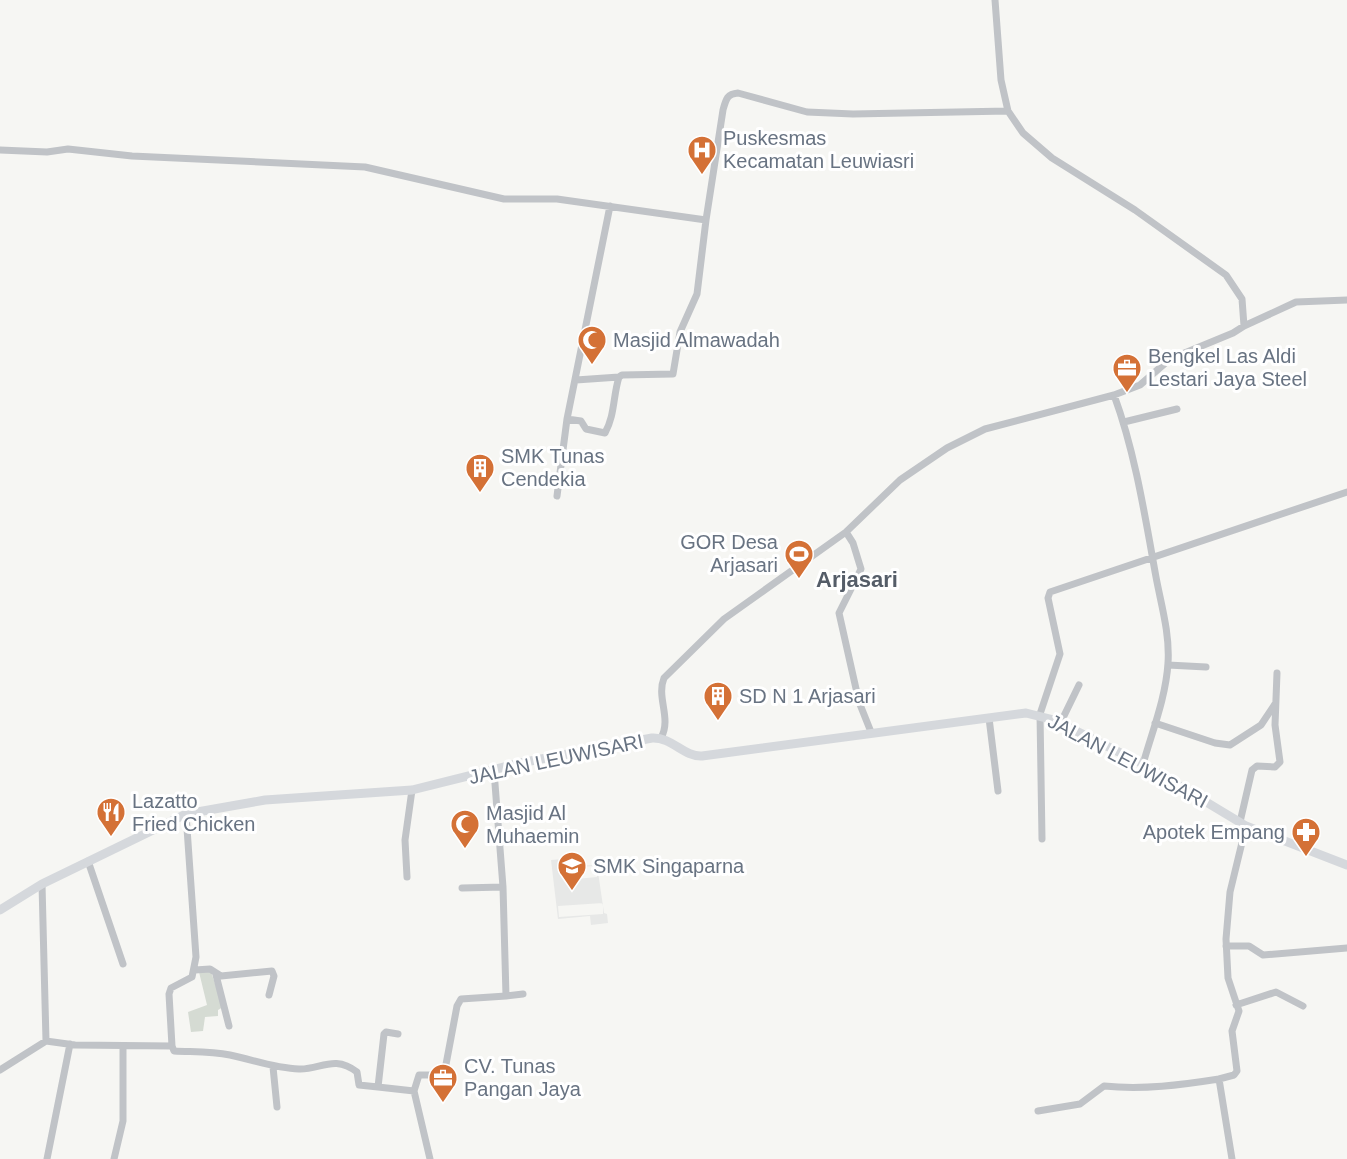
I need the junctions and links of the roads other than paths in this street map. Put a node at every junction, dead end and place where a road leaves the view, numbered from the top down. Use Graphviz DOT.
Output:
graph roads {
  1 [pos="995,0"];
  2 [pos="1008,111"];
  3 [pos="0,150"];
  4 [pos="610,206"];
  5 [pos="706,220"];
  6 [pos="1347,300"];
  7 [pos="1244,326"];
  8 [pos="620,377"];
  9 [pos="576,380"];
  10 [pos="1114,394"];
  11 [pos="1178,409"];
  12 [pos="567,419"];
  13 [pos="1124,422"];
  14 [pos="1347,492"];
  15 [pos="557,496"];
  16 [pos="846,532"];
  17 [pos="1152,557"];
  18 [pos="1168,665"];
  19 [pos="1206,667"];
  20 [pos="1277,673"];
  21 [pos="1079,685"];
  22 [pos="1275,704"];
  23 [pos="1040,714"];
  24 [pos="989,718"];
  25 [pos="1155,723"];
  26 [pos="1060,724"];
  27 [pos="871,732"];
  28 [pos="661,738"];
  29 [pos="1143,764"];
  30 [pos="494,771"];
  31 [pos="412,790"];
  32 [pos="998,791"];
  33 [pos="186,814"];
  34 [pos="1243,824"];
  35 [pos="1042,839"];
  36 [pos="88,861"];
  37 [pos="1347,865"];
  38 [pos="407,877"];
  39 [pos="42,884"];
  40 [pos="503,887"];
  41 [pos="462,888"];
  42 [pos="0,910"];
  43 [pos="1226,946"];
  44 [pos="1347,948"];
  45 [pos="123,964"];
  46 [pos="195,970"];
  47 [pos="216,975"];
  48 [pos="523,994"];
  49 [pos="269,996"];
  50 [pos="506,996"];
  51 [pos="1236,1005"];
  52 [pos="1303,1006"];
  53 [pos="229,1026"];
  54 [pos="398,1034"];
  55 [pos="46,1041"];
  56 [pos="70,1044"];
  57 [pos="123,1046"];
  58 [pos="172,1046"];
  59 [pos="273,1067"];
  60 [pos="0,1070"];
  61 [pos="1219,1079"];
  62 [pos="378,1087"];
  63 [pos="414,1091"];
  64 [pos="277,1107"];
  65 [pos="1038,1111"];
  66 [pos="47,1159"];
  67 [pos="114,1159"];
  68 [pos="430,1159"];
  69 [pos="1232,1159"];
  1 -- 2 [label="street"];
  2 -- 5 [label="street"];
  2 -- 7 [label="street"];
  3 -- 4 [label="street"];
  4 -- 5 [label="street"];
  4 -- 9 [label="street"];
  5 -- 8 [label="street"];
  6 -- 7 [label="street"];
  7 -- 10 [label="street"];
  8 -- 9 [label="street"];
  8 -- 12 [label="street"];
  9 -- 12 [label="street"];
  10 -- 13 [label="street"];
  10 -- 16 [label="street"];
  11 -- 13 [label="street"];
  12 -- 15 [label="street"];
  13 -- 17 [label="street"];
  14 -- 17 [label="street"];
  16 -- 27 [label="street"];
  16 -- 28 [label="street"];
  17 -- 18 [label="street"];
  17 -- 23 [label="street"];
  18 -- 19 [label="street"];
  18 -- 25 [label="street"];
  20 -- 22 [label="street"];
  21 -- 26 [label="street"];
  22 -- 25 [label="street"];
  22 -- 34 [label="street"];
  23 -- 24 [label="main road, JALAN LEUWISARI"];
  23 -- 26 [label="main road, JALAN LEUWISARI"];
  23 -- 35 [label="street"];
  24 -- 27 [label="main road, JALAN LEUWISARI"];
  24 -- 32 [label="street"];
  25 -- 29 [label="street"];
  26 -- 29 [label="main road, JALAN LEUWISARI"];
  27 -- 28 [label="main road, JALAN LEUWISARI"];
  28 -- 30 [label="main road, JALAN LEUWISARI"];
  29 -- 34 [label="main road, JALAN LEUWISARI"];
  30 -- 31 [label="main road, JALAN LEUWISARI"];
  30 -- 40 [label="street"];
  31 -- 33 [label="main road, JALAN LEUWISARI"];
  31 -- 38 [label="street"];
  33 -- 36 [label="main road, JALAN LEUWISARI"];
  33 -- 46 [label="street"];
  34 -- 37 [label="main road, JALAN LEUWISARI"];
  34 -- 43 [label="street"];
  36 -- 39 [label="main road, JALAN LEUWISARI"];
  36 -- 45 [label="street"];
  39 -- 42 [label="main road, JALAN LEUWISARI"];
  39 -- 55 [label="street"];
  40 -- 41 [label="street"];
  40 -- 50 [label="street"];
  43 -- 44 [label="street"];
  43 -- 51 [label="street"];
  46 -- 47 [label="street"];
  46 -- 58 [label="street"];
  47 -- 49 [label="street"];
  47 -- 53 [label="street"];
  48 -- 50 [label="street"];
  50 -- 63 [label="street"];
  51 -- 52 [label="street"];
  51 -- 61 [label="street"];
  54 -- 62 [label="street"];
  55 -- 56 [label="street"];
  55 -- 60 [label="street"];
  56 -- 57 [label="street"];
  56 -- 66 [label="street"];
  57 -- 58 [label="street"];
  57 -- 67 [label="street"];
  58 -- 59 [label="street"];
  59 -- 62 [label="street"];
  59 -- 64 [label="street"];
  61 -- 65 [label="street"];
  61 -- 69 [label="street"];
  62 -- 63 [label="street"];
  63 -- 68 [label="street"];
}
